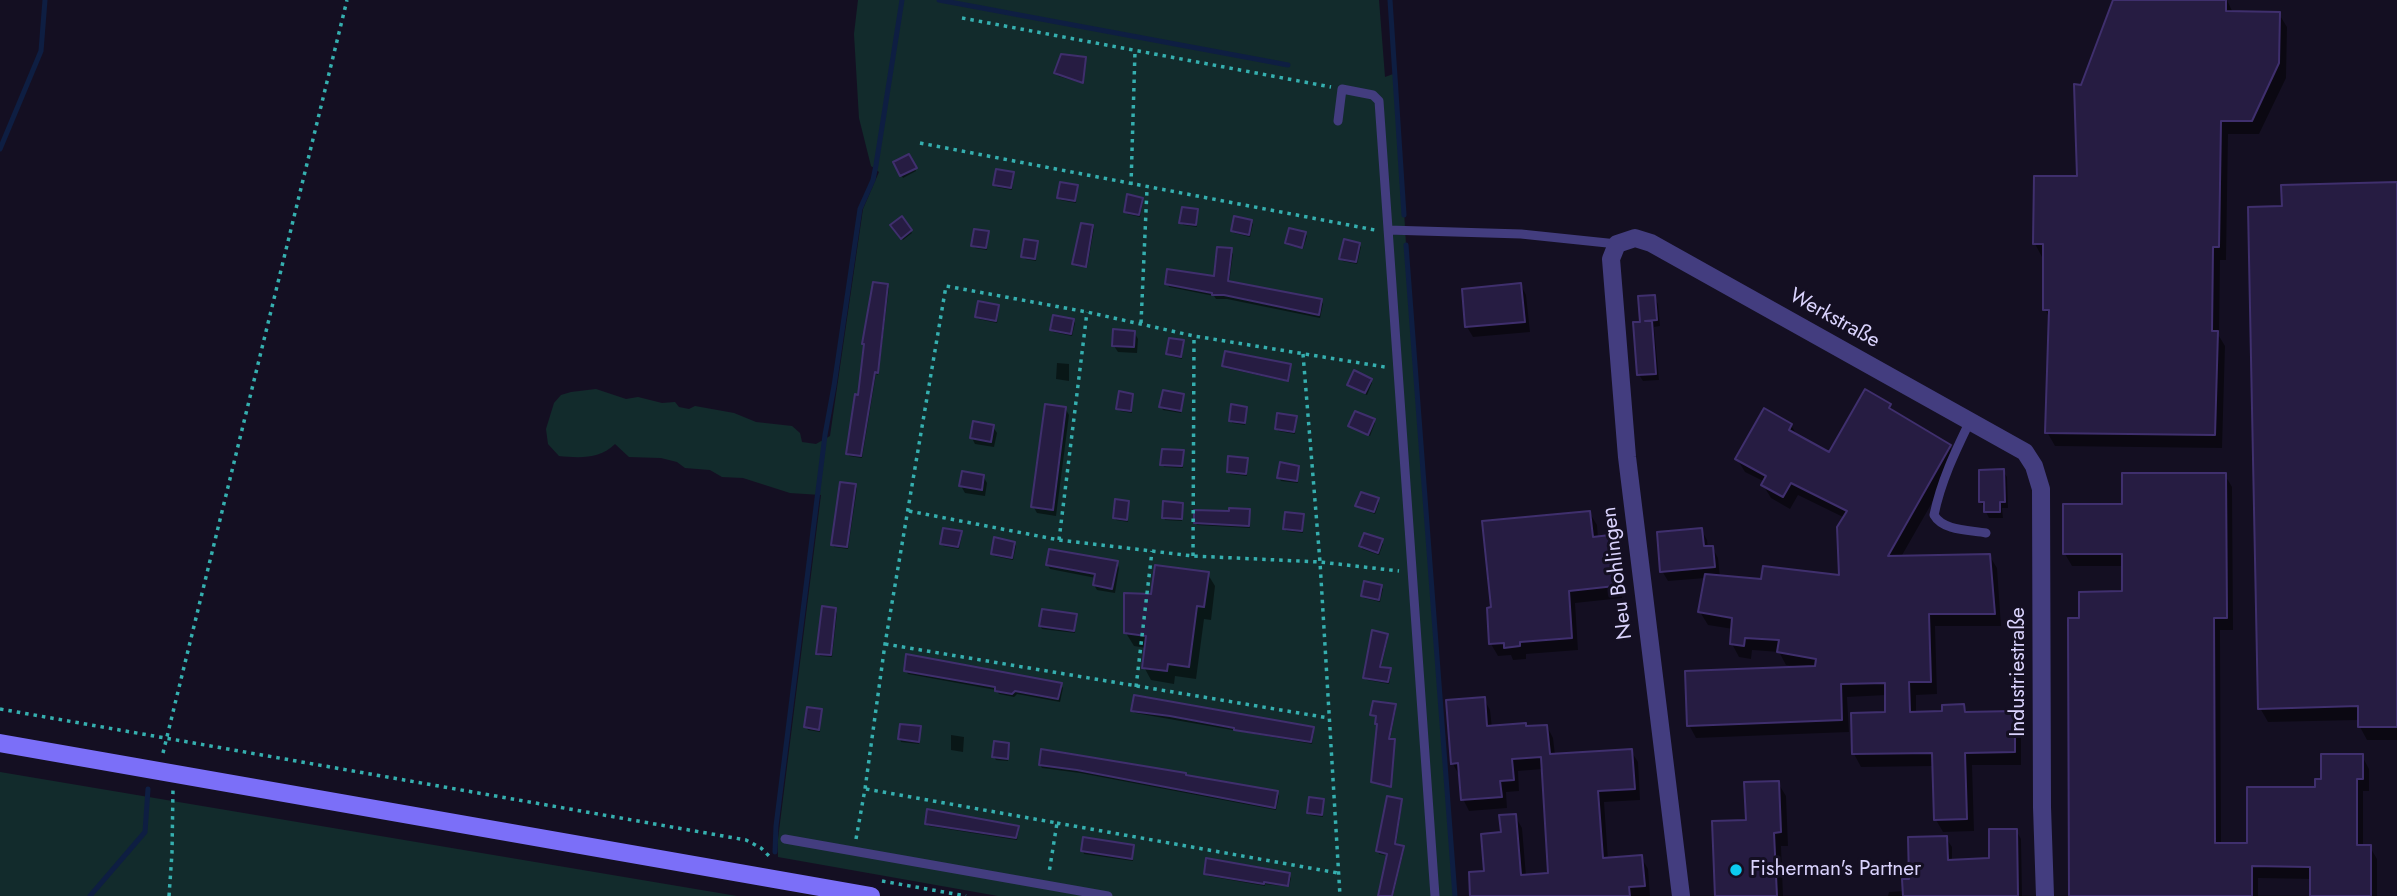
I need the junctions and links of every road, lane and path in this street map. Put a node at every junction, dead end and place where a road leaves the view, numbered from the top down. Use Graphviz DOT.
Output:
graph roads {
  1 [pos="347,0"];
  2 [pos="962,18"];
  3 [pos="1135,51"];
  4 [pos="1342,89"];
  5 [pos="1338,121"];
  6 [pos="920,143"];
  7 [pos="1131,185"];
  8 [pos="1147,188"];
  9 [pos="1388,230"];
  10 [pos="1617,244"];
  11 [pos="1087,312"];
  12 [pos="1141,323"];
  13 [pos="1194,336"];
  14 [pos="1303,354"];
  15 [pos="1397,368"];
  16 [pos="1970,421"];
  17 [pos="2025,452"];
  18 [pos="909,511"];
  19 [pos="1986,533"];
  20 [pos="1059,540"];
  21 [pos="1152,551"];
  22 [pos="1193,556"];
  23 [pos="1320,562"];
  24 [pos="1411,570"];
  25 [pos="886,644"];
  26 [pos="1136,687"];
  27 [pos="0,709"];
  28 [pos="1329,718"];
  29 [pos="167,739"];
  30 [pos="0,743"];
  31 [pos="173,773"];
  32 [pos="865,789"];
  33 [pos="1057,823"];
  34 [pos="785,839"];
  35 [pos="854,851"];
  36 [pos="777,862"];
  37 [pos="1338,873"];
  38 [pos="1048,886"];
  39 [pos="871,888"];
  40 [pos="169,896"];
  41 [pos="966,896"];
  42 [pos="1108,896"];
  43 [pos="1340,896"];
  44 [pos="1435,896"];
  45 [pos="1681,896"];
  46 [pos="2045,896"];
  1 -- 29 [label="path"];
  2 -- 3 [label="path"];
  3 -- 4 [label="path"];
  3 -- 7 [label="path"];
  4 -- 5 [label="lane"];
  4 -- 9 [label="lane"];
  6 -- 7 [label="path"];
  7 -- 8 [label="path"];
  8 -- 9 [label="path"];
  8 -- 12 [label="path"];
  9 -- 10 [label="lane"];
  9 -- 15 [label="lane"];
  10 -- 16 [label="street, Werkstraße"];
  10 -- 45 [label="street, Neu Bohlingen"];
  11 -- 12 [label="path"];
  11 -- 18 [label="path"];
  11 -- 20 [label="path"];
  12 -- 13 [label="path"];
  13 -- 14 [label="path"];
  13 -- 22 [label="path"];
  14 -- 15 [label="path"];
  14 -- 23 [label="path"];
  15 -- 24 [label="lane"];
  16 -- 17 [label="street, Werkstraße"];
  16 -- 19 [label="lane"];
  17 -- 46 [label="street, Industriestraße"];
  18 -- 20 [label="path"];
  18 -- 25 [label="path"];
  20 -- 21 [label="path"];
  21 -- 22 [label="path"];
  21 -- 26 [label="path"];
  22 -- 23 [label="path"];
  23 -- 24 [label="path"];
  23 -- 28 [label="path"];
  24 -- 44 [label="lane"];
  25 -- 26 [label="path"];
  25 -- 32 [label="path"];
  26 -- 28 [label="path"];
  27 -- 29 [label="path"];
  28 -- 37 [label="path"];
  29 -- 36 [label="path"];
  30 -- 31 [label="main road"];
  31 -- 39 [label="main road"];
  31 -- 40 [label="path"];
  32 -- 33 [label="path"];
  32 -- 35 [label="path"];
  33 -- 37 [label="path"];
  33 -- 38 [label="path"];
  34 -- 35 [label="lane"];
  35 -- 38 [label="lane"];
  37 -- 43 [label="path"];
  38 -- 42 [label="lane"];
  39 -- 41 [label="path"];
}
